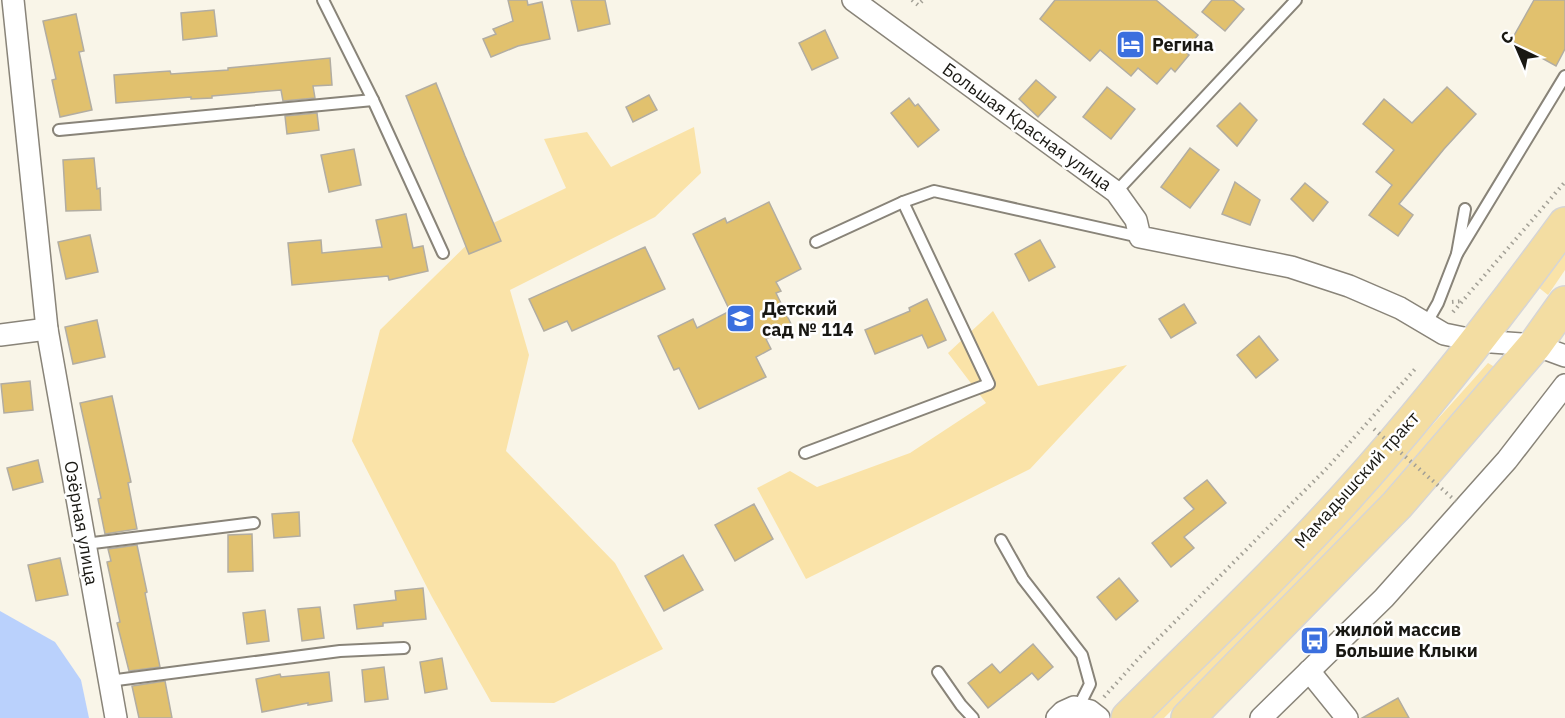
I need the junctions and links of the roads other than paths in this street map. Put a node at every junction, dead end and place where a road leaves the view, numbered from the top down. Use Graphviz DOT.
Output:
graph roads {
  1 [pos="13,0"];
  2 [pos="323,0"];
  3 [pos="853,0"];
  4 [pos="1296,0"];
  5 [pos="1565,76"];
  6 [pos="373,100"];
  7 [pos="59,130"];
  8 [pos="1116,192"];
  9 [pos="903,202"];
  10 [pos="1465,209"];
  11 [pos="1565,224"];
  12 [pos="1140,237"];
  13 [pos="816,242"];
  14 [pos="443,253"];
  15 [pos="1457,254"];
  16 [pos="1565,303"];
  17 [pos="1426,324"];
  18 [pos="47,329"];
  19 [pos="0,335"];
  20 [pos="1478,341"];
  21 [pos="1550,350"];
  22 [pos="1565,385"];
  23 [pos="805,453"];
  24 [pos="254,523"];
  25 [pos="1001,540"];
  26 [pos="85,544"];
  27 [pos="404,648"];
  28 [pos="1309,671"];
  29 [pos="938,672"];
  30 [pos="110,681"];
  31 [pos="1078,708"];
  32 [pos="1110,711"];
  33 [pos="116,718"];
  34 [pos="973,718"];
  35 [pos="1057,718"];
  36 [pos="1188,718"];
  37 [pos="1261,718"];
  38 [pos="1347,718"];
  1 -- 18 [label="street, Озёрная улица"];
  2 -- 6 [label="lane"];
  3 -- 8 [label="street, Большая Красная улица"];
  4 -- 8 [label="lane"];
  5 -- 15 [label="lane"];
  6 -- 7 [label="lane"];
  6 -- 14 [label="lane"];
  8 -- 12 [label="street, Большая Красная улица"];
  9 -- 12 [label="lane"];
  9 -- 13 [label="lane"];
  9 -- 23 [label="lane"];
  10 -- 15 [label="lane"];
  11 -- 20 [label="main road, Мамадышский тракт"];
  12 -- 17 [label="street"];
  15 -- 17 [label="lane"];
  16 -- 21 [label="main road"];
  17 -- 20 [label="street"];
  18 -- 19 [label="street"];
  18 -- 26 [label="street, Озёрная улица"];
  20 -- 21 [label="street"];
  20 -- 32 [label="main road, Мамадышский тракт"];
  21 -- 36 [label="main road"];
  22 -- 28 [label="street"];
  24 -- 26 [label="lane"];
  25 -- 31 [label="lane"];
  26 -- 30 [label="street, Озёрная улица"];
  27 -- 30 [label="lane"];
  28 -- 37 [label="street"];
  28 -- 38 [label="street"];
  29 -- 34 [label="lane"];
  30 -- 33 [label="street, Озёрная улица"];
  31 -- 32 [label="street"];
  31 -- 35 [label="street"];
}
